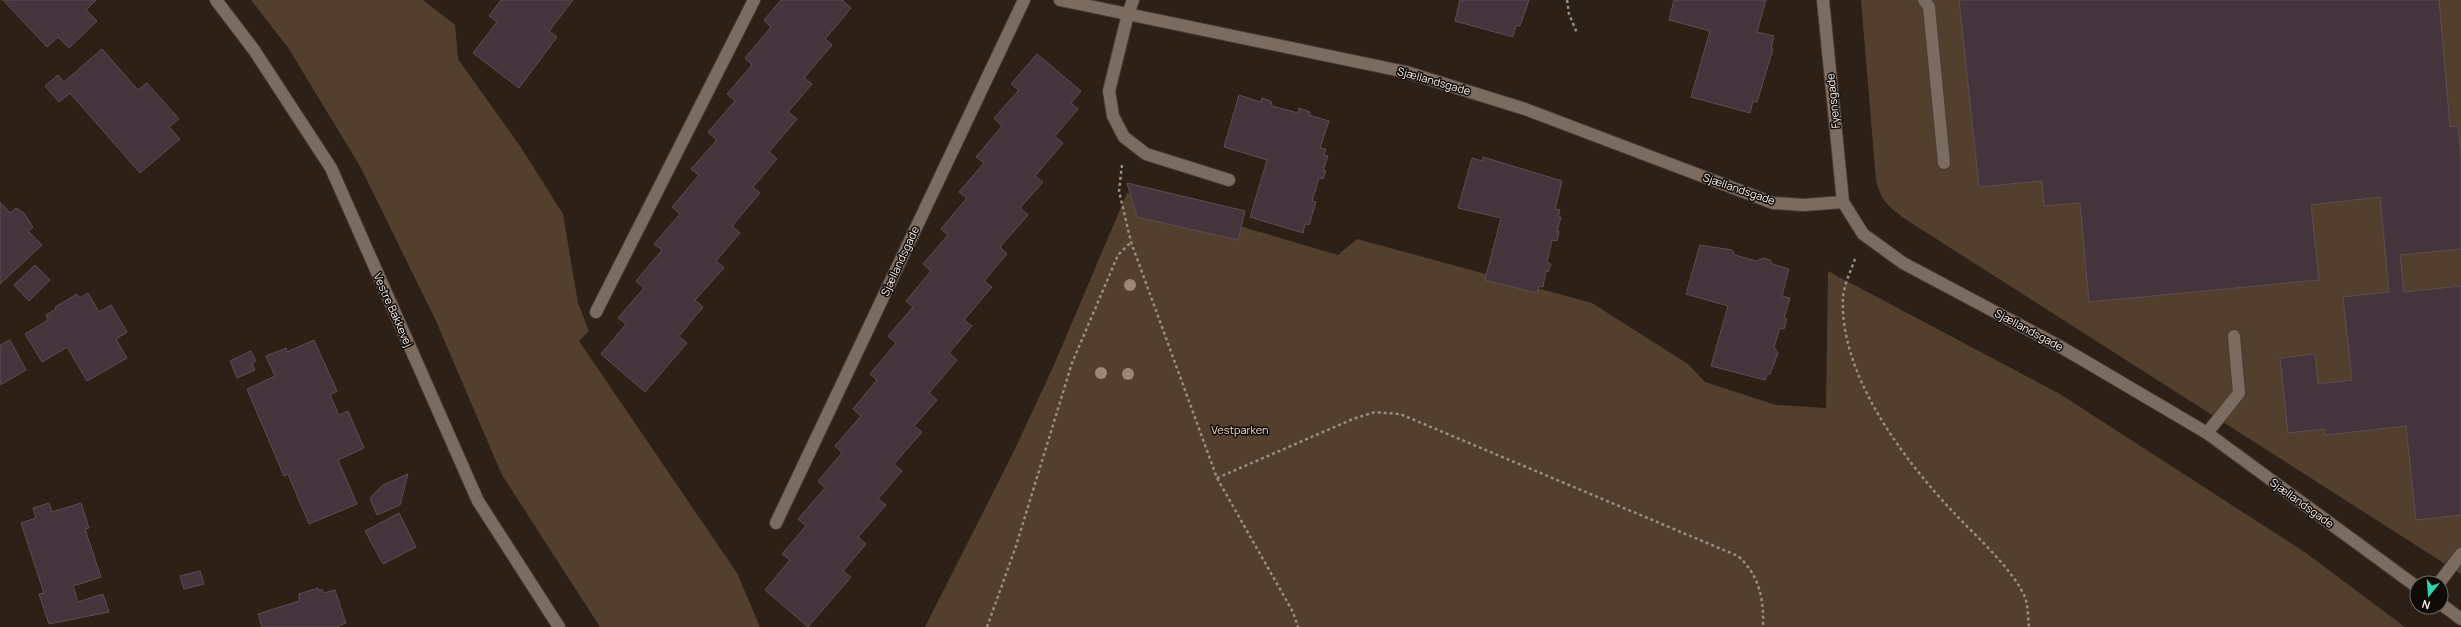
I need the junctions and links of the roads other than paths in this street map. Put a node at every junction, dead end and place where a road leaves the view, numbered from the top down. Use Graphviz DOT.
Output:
graph roads {
  1 [pos="216,0"];
  2 [pos="754,0"];
  3 [pos="1024,0"];
  4 [pos="1060,0"];
  5 [pos="1133,0"];
  6 [pos="1823,0"];
  7 [pos="1924,0"];
  8 [pos="1128,14"];
  9 [pos="1944,163"];
  10 [pos="1229,180"];
  11 [pos="1843,202"];
  12 [pos="596,312"];
  13 [pos="2234,336"];
  14 [pos="2207,433"];
  15 [pos="776,523"];
  16 [pos="2461,554"];
  17 [pos="2445,575"];
  18 [pos="2409,581"];
  19 [pos="2449,610"];
  20 [pos="2461,619"];
  21 [pos="559,627"];
  1 -- 21 [label="street, Vestre Bakkevej"];
  2 -- 12 [label="street"];
  3 -- 15 [label="street, Sjællandsgade"];
  4 -- 8 [label="street, Sjællandsgade"];
  5 -- 8 [label="street"];
  6 -- 11 [label="street, Fyensgade"];
  7 -- 9 [label="street"];
  8 -- 10 [label="street"];
  8 -- 11 [label="street, Sjællandsgade"];
  11 -- 14 [label="street, Sjællandsgade"];
  13 -- 14 [label="street"];
  14 -- 18 [label="street, Sjællandsgade"];
  16 -- 17 [label="street"];
  19 -- 20 [label="street"];
}
